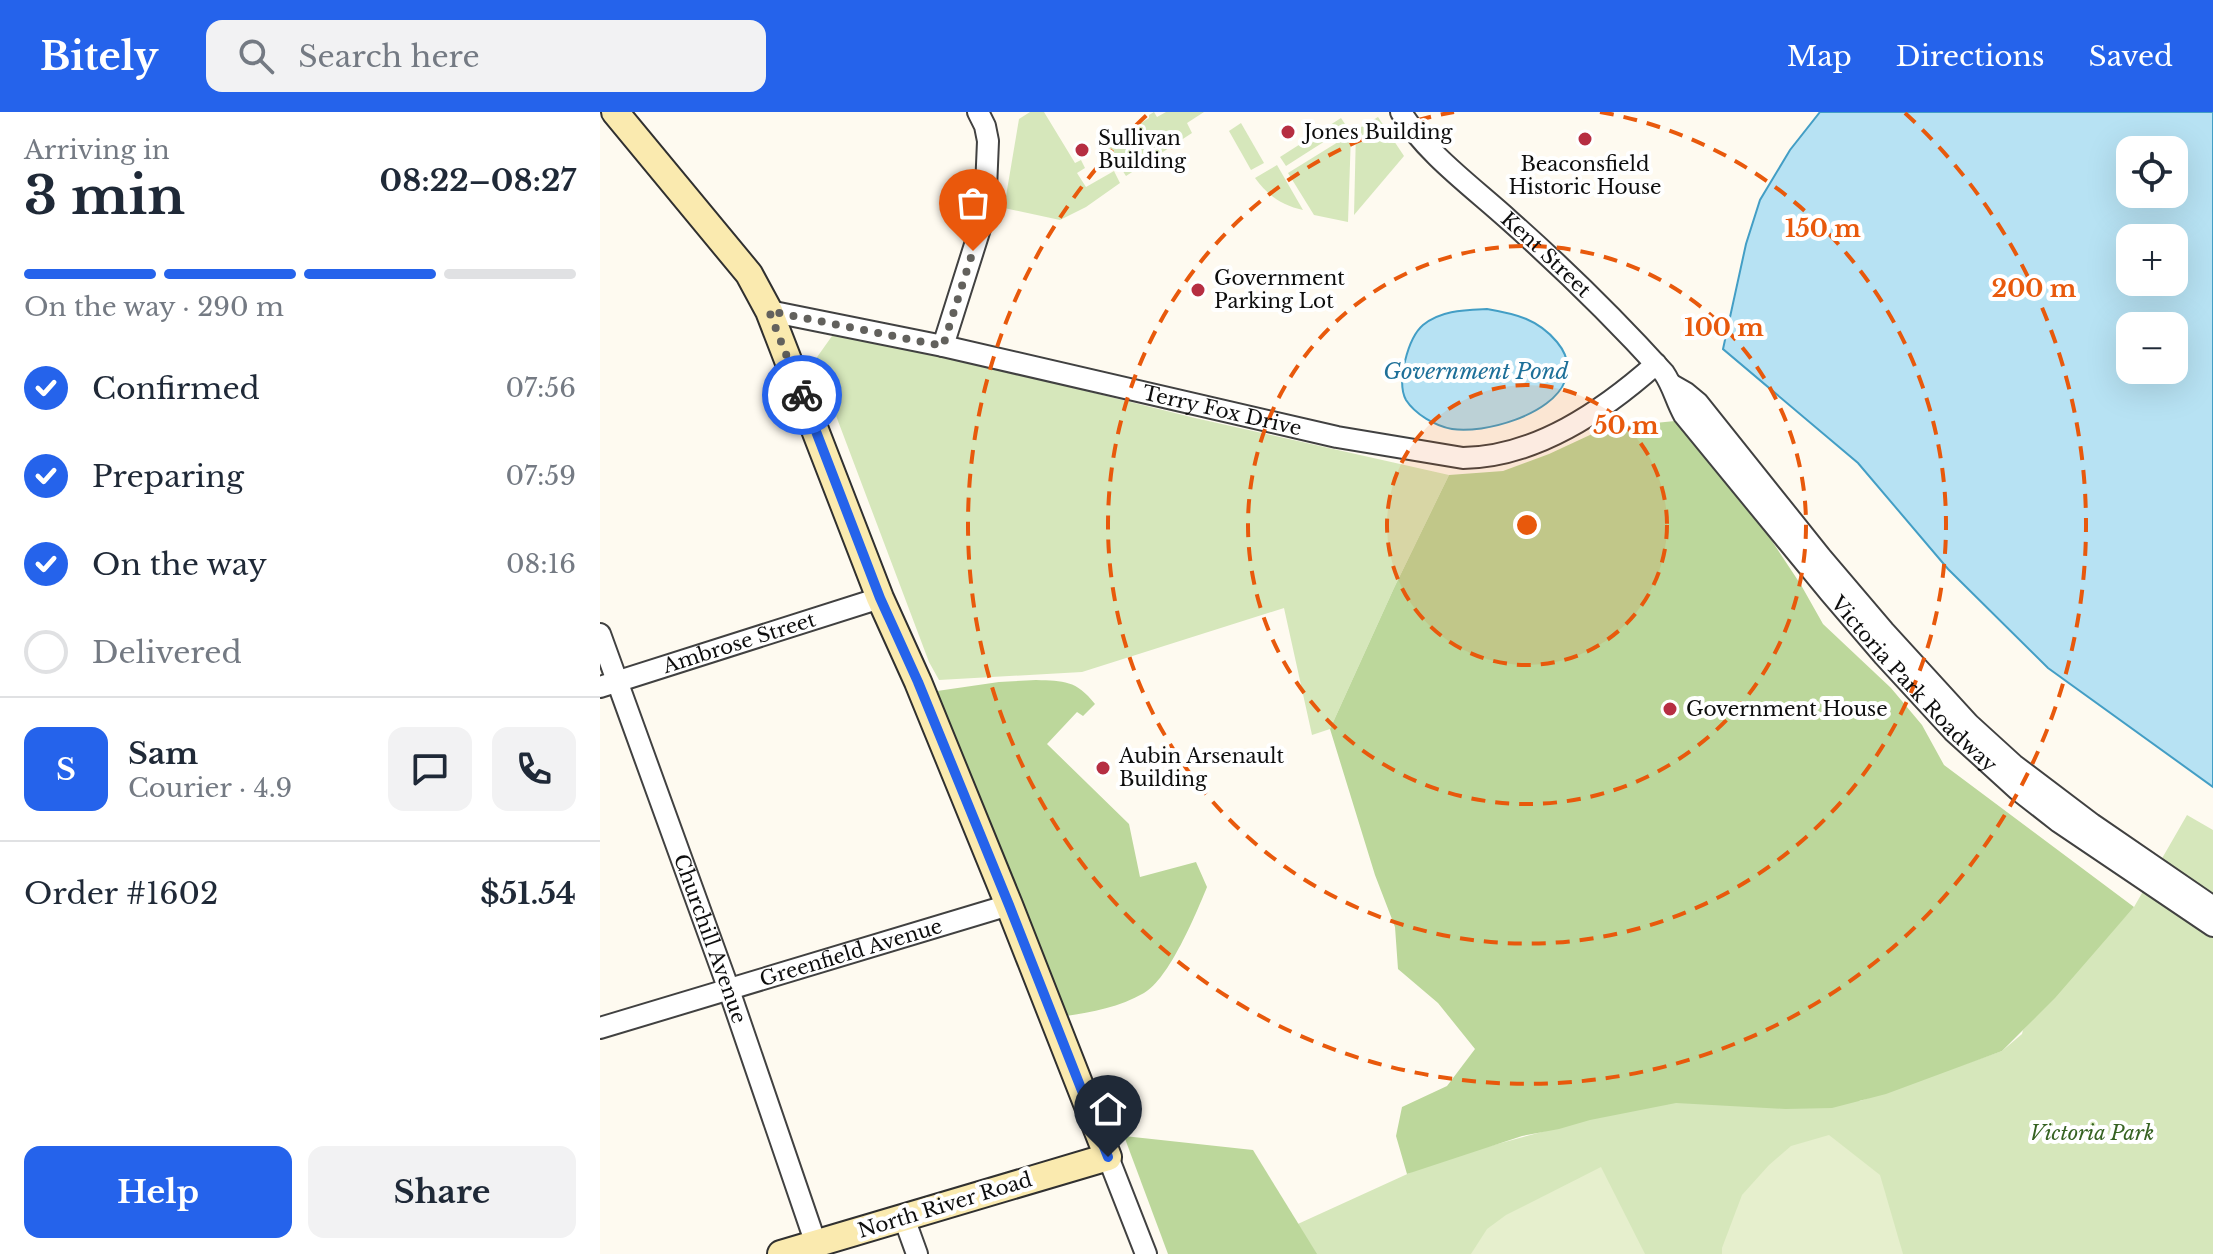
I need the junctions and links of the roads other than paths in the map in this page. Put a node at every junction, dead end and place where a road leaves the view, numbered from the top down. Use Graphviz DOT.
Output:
graph roads {
  1 [pos="978,112"];
  2 [pos="623,114"];
  3 [pos="1405,114"];
  4 [pos="769,311"];
  5 [pos="943,346"];
  6 [pos="1656,364"];
  7 [pos="1672,385"];
  8 [pos="880,598"];
  9 [pos="600,634"];
  10 [pos="609,684"];
  11 [pos="1009,905"];
  12 [pos="2213,907"];
  13 [pos="2213,926"];
  14 [pos="729,990"];
  15 [pos="600,1028"];
  16 [pos="1108,1157"];
  17 [pos="904,1218"];
  18 [pos="816,1244"];
  19 [pos="781,1254"];
  20 [pos="917,1254"];
  21 [pos="1146,1254"];
  1 -- 5 [label="street"];
  2 -- 4 [label="main road"];
  3 -- 6 [label="street, Kent Street"];
  4 -- 5 [label="street, Terry Fox Drive"];
  4 -- 8 [label="main road"];
  5 -- 6 [label="street, Terry Fox Drive"];
  6 -- 7 [label="street, Victoria Park Roadway"];
  7 -- 12 [label="street, Victoria Park Roadway"];
  7 -- 13 [label="street, Victoria Park Roadway"];
  8 -- 10 [label="street, Ambrose Street"];
  8 -- 11 [label="main road"];
  9 -- 10 [label="street, Churchill Avenue"];
  10 -- 14 [label="street, Churchill Avenue"];
  11 -- 14 [label="street, Greenfield Avenue"];
  11 -- 16 [label="main road"];
  14 -- 15 [label="street, Greenfield Avenue"];
  14 -- 18 [label="street, Churchill Avenue"];
  16 -- 17 [label="main road, North River Road"];
  16 -- 21 [label="street"];
  17 -- 18 [label="main road, North River Road"];
  17 -- 20 [label="street"];
  18 -- 19 [label="main road, North River Road"];
}
